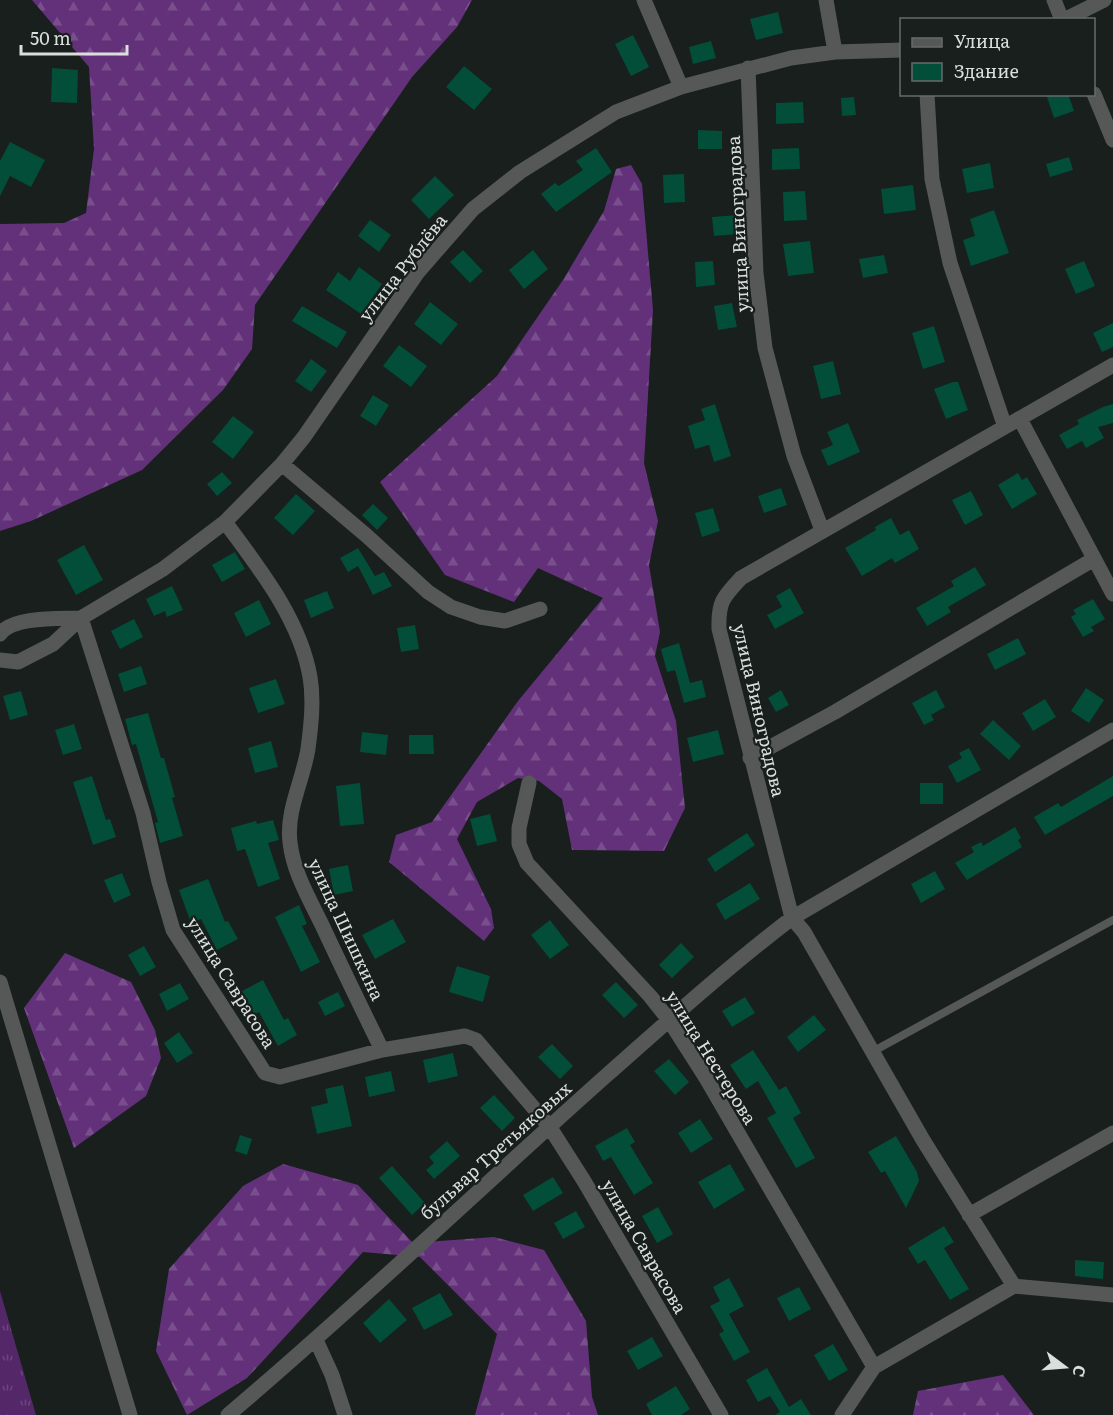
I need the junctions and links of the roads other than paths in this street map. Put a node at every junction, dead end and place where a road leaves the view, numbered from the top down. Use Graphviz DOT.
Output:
graph roads {
  1 [pos="644,0"];
  2 [pos="826,0"];
  3 [pos="1054,0"];
  4 [pos="1104,0"];
  5 [pos="1062,18"];
  6 [pos="1067,18"];
  7 [pos="900,50"];
  8 [pos="835,52"];
  9 [pos="748,68"];
  10 [pos="681,87"];
  11 [pos="927,96"];
  12 [pos="1095,96"];
  13 [pos="1113,140"];
  14 [pos="1113,365"];
  15 [pos="1020,419"];
  16 [pos="1005,427"];
  17 [pos="282,464"];
  18 [pos="225,522"];
  19 [pos="822,530"];
  20 [pos="1094,559"];
  21 [pos="1113,594"];
  22 [pos="540,609"];
  23 [pos="81,618"];
  24 [pos="0,634"];
  25 [pos="0,660"];
  26 [pos="1113,730"];
  27 [pos="750,758"];
  28 [pos="529,783"];
  29 [pos="792,918"];
  30 [pos="1113,920"];
  31 [pos="0,982"];
  32 [pos="669,1020"];
  33 [pos="382,1050"];
  34 [pos="872,1052"];
  35 [pos="549,1126"];
  36 [pos="1113,1133"];
  37 [pos="969,1215"];
  38 [pos="1014,1286"];
  39 [pos="1113,1295"];
  40 [pos="316,1340"];
  41 [pos="874,1367"];
  42 [pos="130,1415"];
  43 [pos="228,1415"];
  44 [pos="345,1415"];
  45 [pos="721,1415"];
  46 [pos="842,1415"];
  1 -- 10 [label="street"];
  2 -- 8 [label="street"];
  3 -- 5 [label="street"];
  4 -- 6 [label="street"];
  7 -- 8 [label="street, улица Рублёва"];
  8 -- 9 [label="street, улица Рублёва"];
  9 -- 10 [label="street, улица Рублёва"];
  9 -- 19 [label="street, улица Виноградова"];
  10 -- 17 [label="street, улица Рублёва"];
  11 -- 16 [label="street"];
  12 -- 13 [label="street"];
  14 -- 15 [label="street"];
  15 -- 16 [label="street"];
  15 -- 20 [label="street"];
  16 -- 19 [label="street"];
  17 -- 18 [label="street, улица Рублёва"];
  17 -- 22 [label="street"];
  18 -- 23 [label="street, улица Рублёва"];
  18 -- 33 [label="street, улица Шишкина"];
  19 -- 27 [label="street, улица Виноградова"];
  20 -- 21 [label="street"];
  20 -- 27 [label="street"];
  23 -- 24 [label="street"];
  23 -- 25 [label="street, улица Рублёва"];
  23 -- 33 [label="street, улица Саврасова"];
  26 -- 29 [label="street, бульвар Третьяковых"];
  27 -- 29 [label="street, улица Виноградова"];
  28 -- 32 [label="street, улица Нестерова"];
  29 -- 32 [label="street, бульвар Третьяковых"];
  29 -- 34 [label="street"];
  30 -- 34 [label="lane"];
  31 -- 42 [label="street"];
  32 -- 35 [label="street, бульвар Третьяковых"];
  32 -- 41 [label="street, улица Нестерова"];
  33 -- 35 [label="street, улица Саврасова"];
  34 -- 37 [label="street"];
  35 -- 40 [label="street, бульвар Третьяковых"];
  35 -- 45 [label="street, улица Саврасова"];
  36 -- 37 [label="street"];
  37 -- 38 [label="street"];
  38 -- 39 [label="street"];
  38 -- 41 [label="street"];
  40 -- 43 [label="street, бульвар Третьяковых"];
  40 -- 44 [label="street"];
  41 -- 46 [label="street"];
}
